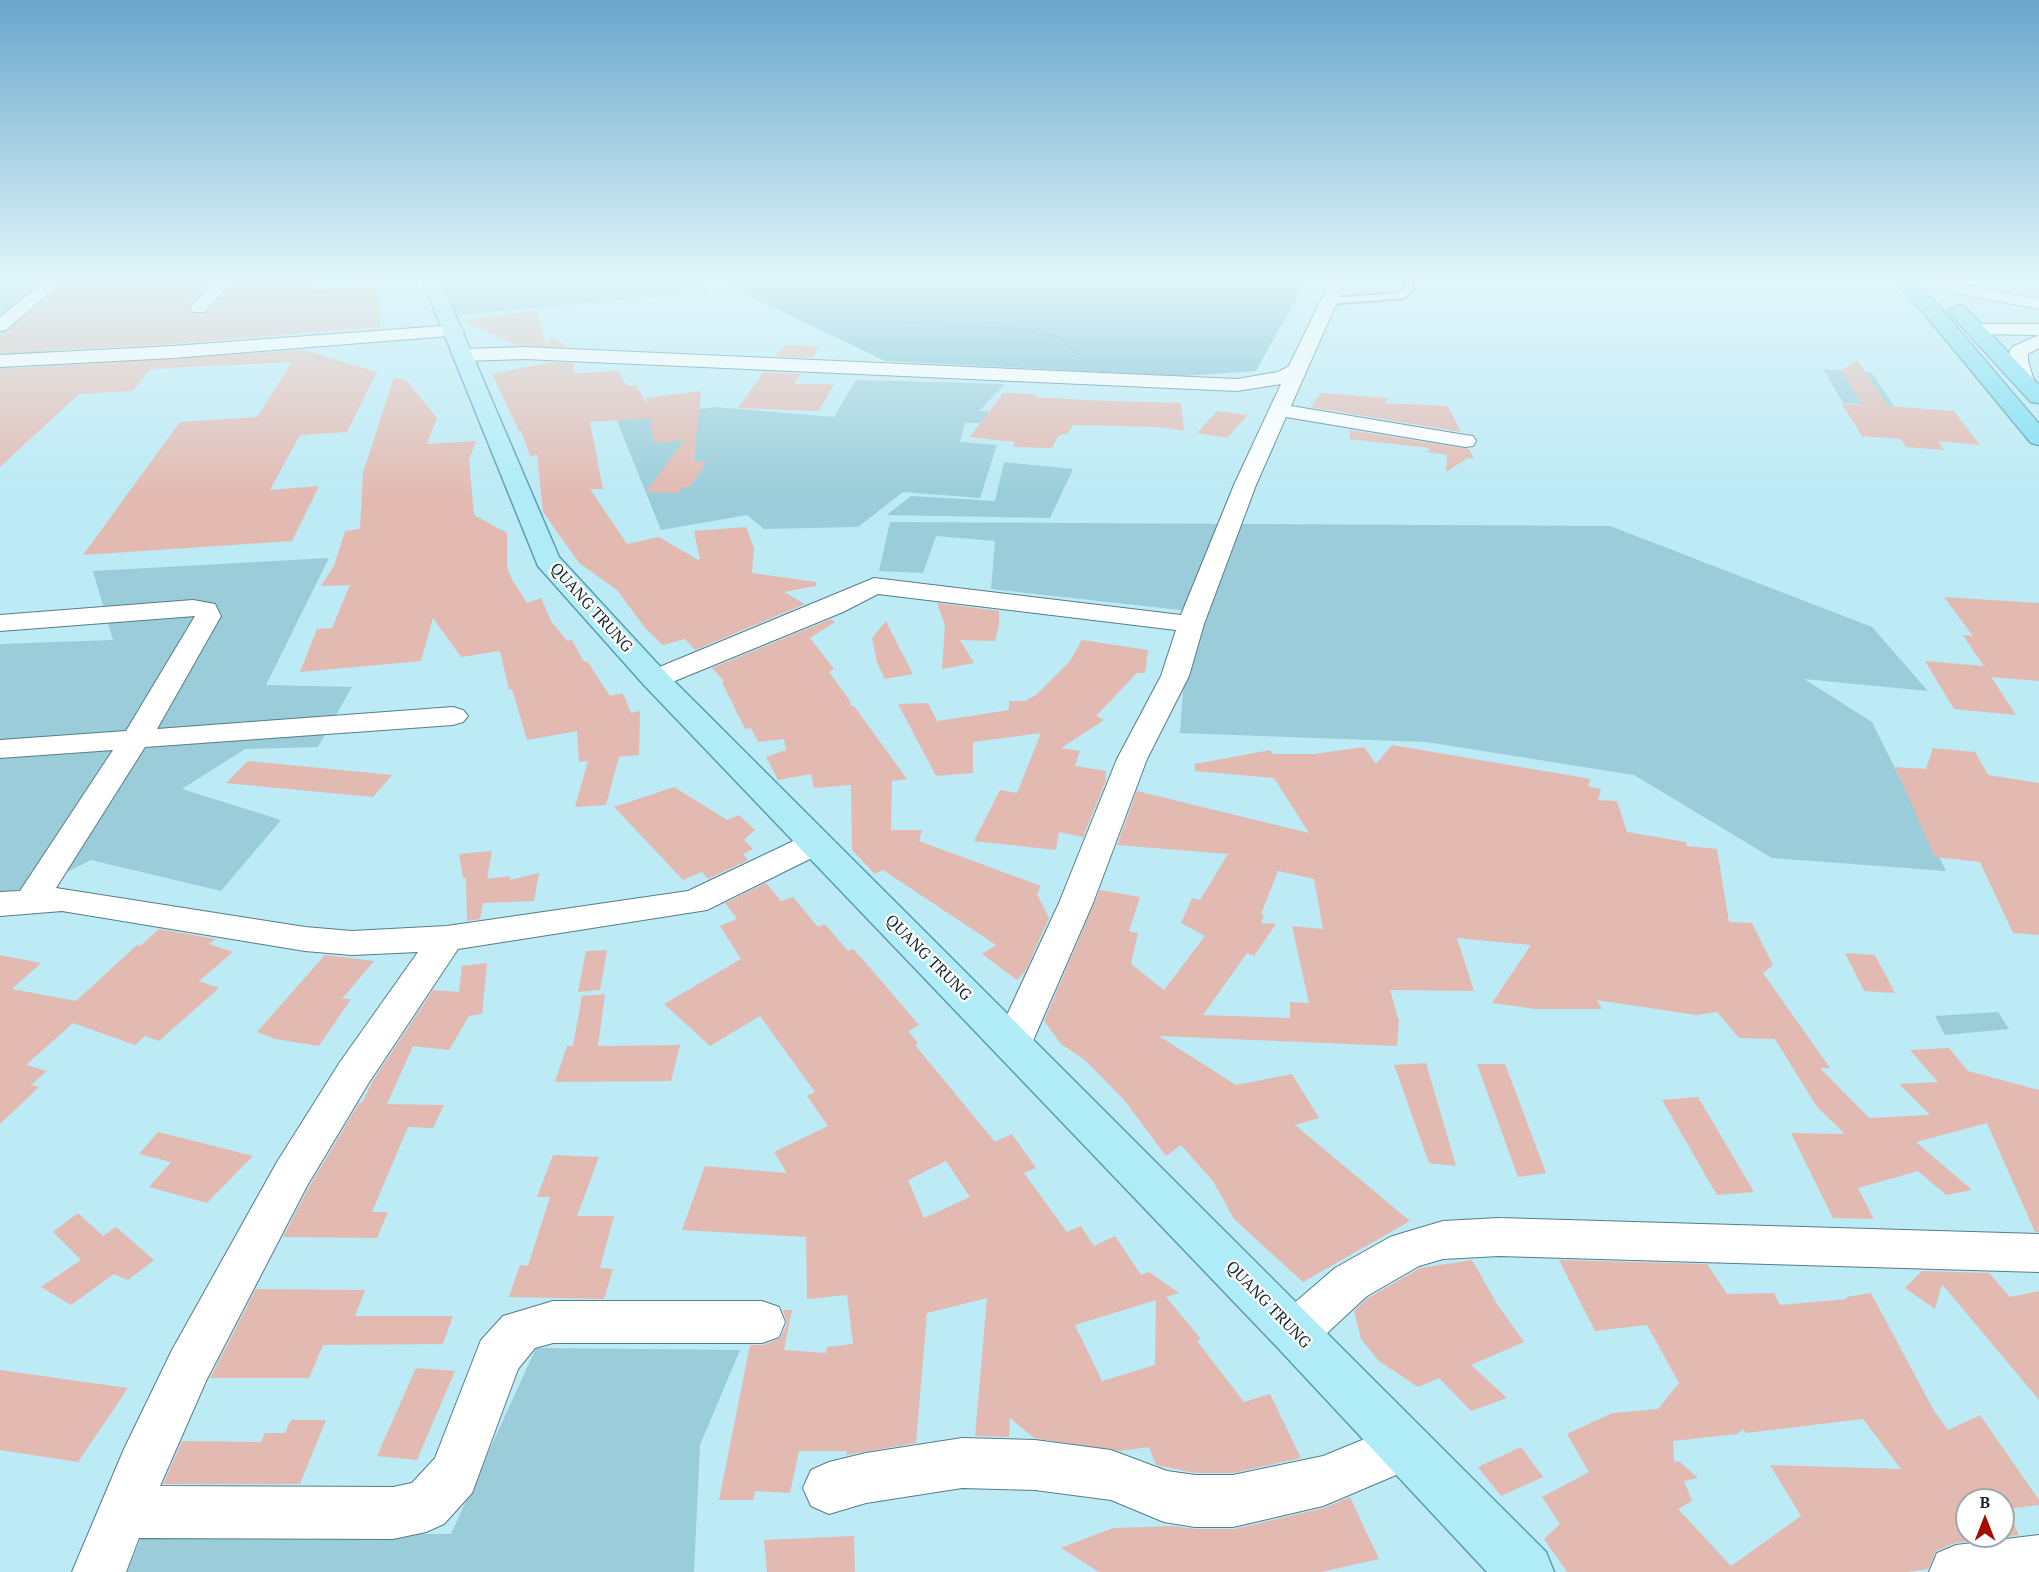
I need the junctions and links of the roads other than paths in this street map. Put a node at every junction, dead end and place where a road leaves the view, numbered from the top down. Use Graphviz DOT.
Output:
graph roads {
  1 [pos="190,350"];
  2 [pos="463,350"];
  3 [pos="508,350"];
  4 [pos="1305,350"];
  5 [pos="1966,350"];
  6 [pos="1995,350"];
  7 [pos="2020,350"];
  8 [pos="0,361"];
  9 [pos="1297,369"];
  10 [pos="2024,381"];
  11 [pos="2039,397"];
  12 [pos="1280,410"];
  13 [pos="2039,438"];
  14 [pos="1465,441"];
  15 [pos="0,623"];
  16 [pos="1191,624"];
  17 [pos="655,679"];
  18 [pos="453,716"];
  19 [pos="137,737"];
  20 [pos="0,749"];
  21 [pos="816,843"];
  22 [pos="9,905"];
  23 [pos="447,938"];
  24 [pos="1013,1043"];
  25 [pos="2039,1253"];
  26 [pos="762,1322"];
  27 [pos="1295,1332"];
  28 [pos="1404,1448"];
  29 [pos="829,1488"];
  30 [pos="124,1512"];
  31 [pos="2039,1562"];
  32 [pos="99,1572"];
  33 [pos="1526,1572"];
  34 [pos="1956,1572"];
  1 -- 8 [label="street"];
  2 -- 17 [label="main road, QUANG TRUNG"];
  3 -- 9 [label="street"];
  4 -- 9 [label="street"];
  5 -- 13 [label="highway"];
  6 -- 10 [label="highway"];
  7 -- 10 [label="street"];
  9 -- 12 [label="street"];
  10 -- 11 [label="highway"];
  12 -- 14 [label="street"];
  12 -- 16 [label="street"];
  15 -- 19 [label="street"];
  16 -- 17 [label="street"];
  16 -- 24 [label="street"];
  17 -- 21 [label="main road, QUANG TRUNG"];
  18 -- 19 [label="street"];
  19 -- 20 [label="street"];
  19 -- 22 [label="street"];
  21 -- 23 [label="street"];
  21 -- 24 [label="main road, QUANG TRUNG"];
  22 -- 23 [label="street"];
  23 -- 30 [label="street"];
  24 -- 27 [label="main road, QUANG TRUNG"];
  25 -- 27 [label="street"];
  26 -- 30 [label="street"];
  27 -- 28 [label="main road, QUANG TRUNG"];
  28 -- 29 [label="street"];
  28 -- 33 [label="main road, QUANG TRUNG"];
  30 -- 32 [label="street"];
  31 -- 34 [label="street"];
}
